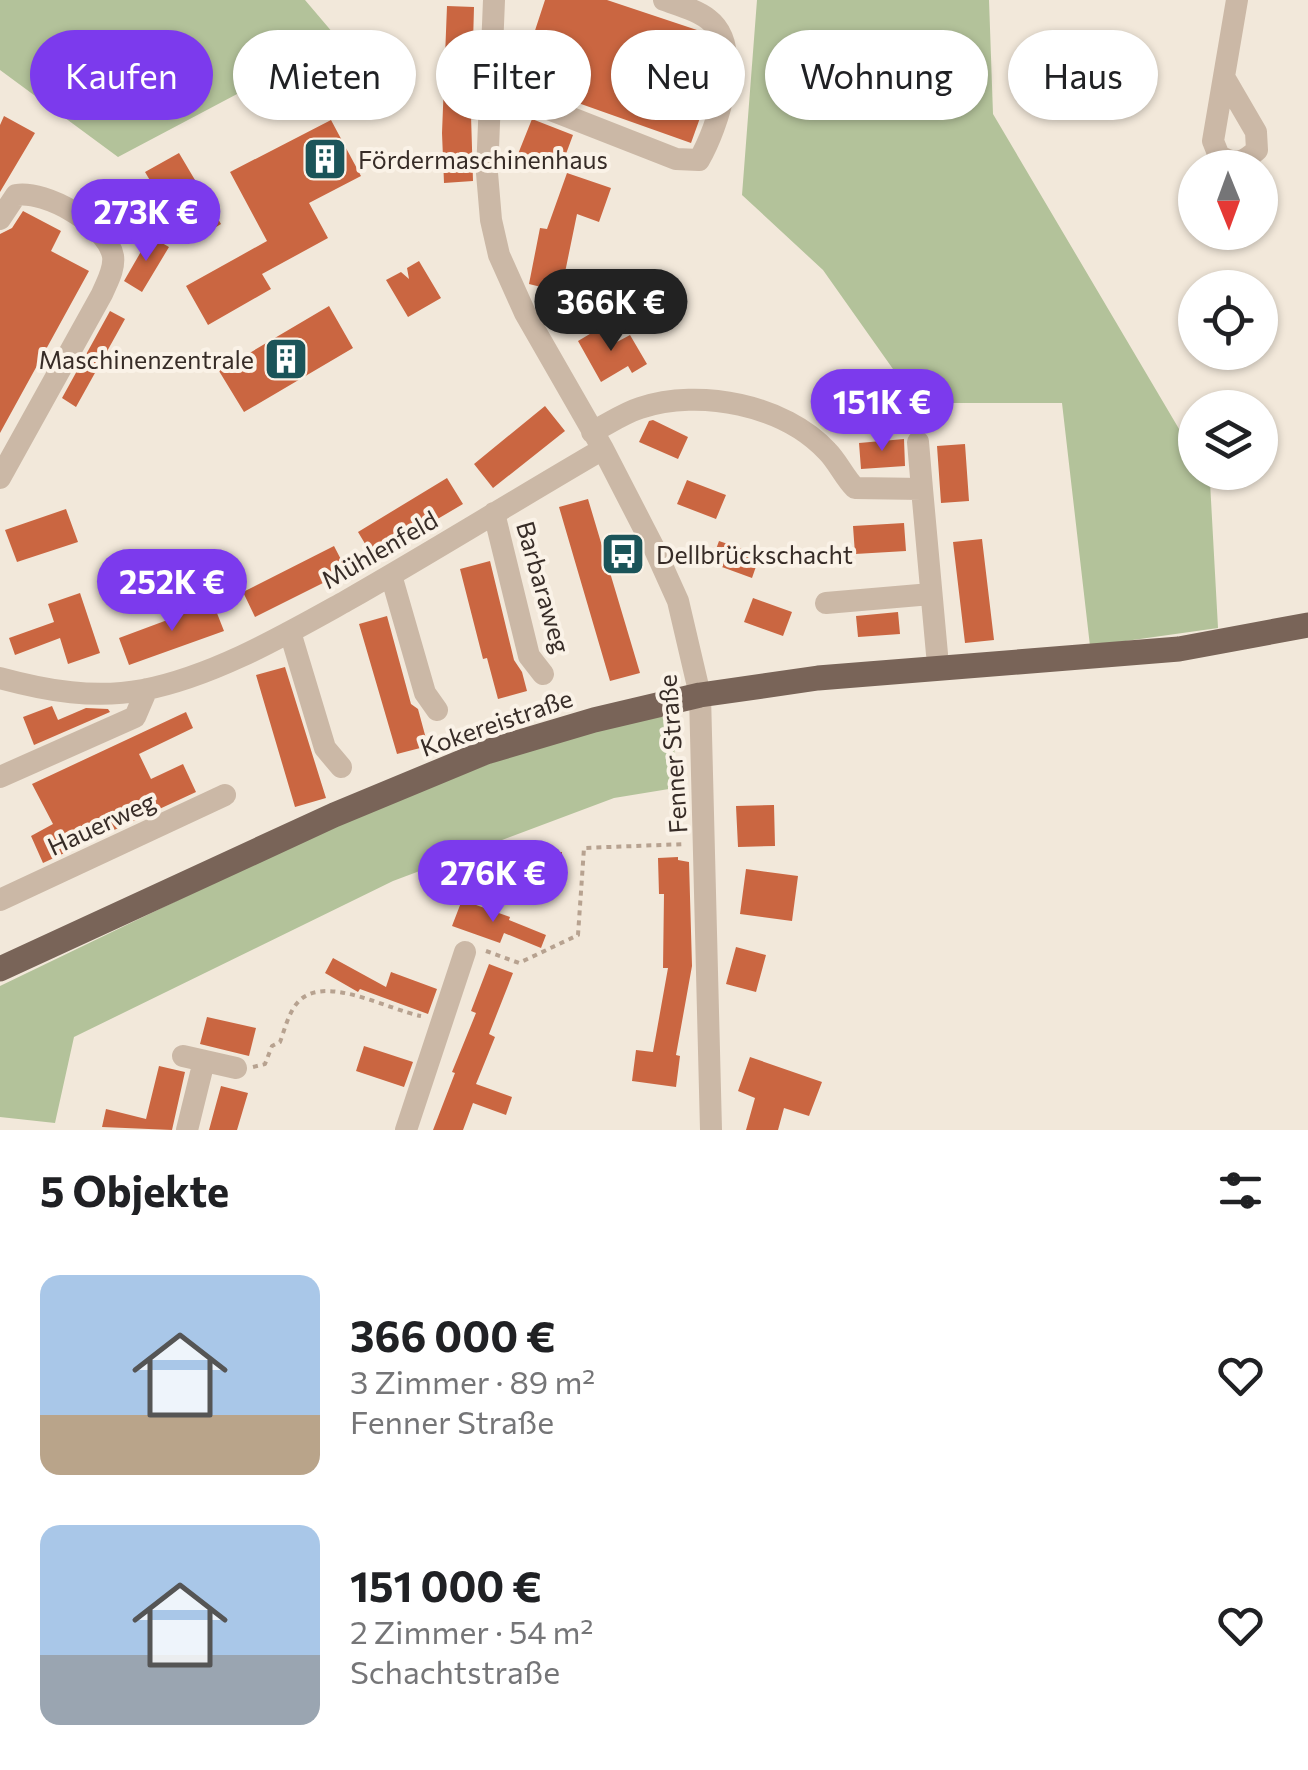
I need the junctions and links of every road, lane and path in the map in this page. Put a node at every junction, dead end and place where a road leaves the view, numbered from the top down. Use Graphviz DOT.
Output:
graph roads {
  1 [pos="494,0"];
  2 [pos="664,0"];
  3 [pos="1238,0"];
  4 [pos="493,30"];
  5 [pos="1224,77"];
  6 [pos="489,120"];
  7 [pos="577,120"];
  8 [pos="0,219"];
  9 [pos="597,440"];
  10 [pos="918,442"];
  11 [pos="0,478"];
  12 [pos="922,490"];
  13 [pos="494,513"];
  14 [pos="391,575"];
  15 [pos="931,594"];
  16 [pos="826,604"];
  17 [pos="1308,625"];
  18 [pos="290,632"];
  19 [pos="937,654"];
  20 [pos="543,674"];
  21 [pos="0,678"];
  22 [pos="146,689"];
  23 [pos="700,695"];
  24 [pos="437,710"];
  25 [pos="341,767"];
  26 [pos="0,778"];
  27 [pos="224,794"];
  28 [pos="706,843"];
  29 [pos="0,900"];
  30 [pos="466,952"];
  31 [pos="0,969"];
  32 [pos="432,1020"];
  33 [pos="236,1068"];
  34 [pos="187,1130"];
  35 [pos="406,1130"];
  36 [pos="711,1130"];
  1 -- 4 [label="street, Fenner Straße"];
  2 -- 7 [label="street"];
  3 -- 5 [label="street"];
  6 -- 9 [label="street, Fenner Straße"];
  8 -- 11 [label="street"];
  9 -- 12 [label="street, Mühlenfeld"];
  9 -- 13 [label="street, Mühlenfeld"];
  9 -- 23 [label="street, Fenner Straße"];
  10 -- 12 [label="street"];
  12 -- 15 [label="street"];
  13 -- 14 [label="street, Mühlenfeld"];
  13 -- 20 [label="street, Barbaraweg"];
  14 -- 18 [label="street, Mühlenfeld"];
  14 -- 24 [label="street"];
  15 -- 16 [label="street"];
  15 -- 19 [label="street"];
  17 -- 23 [label="main road, Kokereistraße"];
  18 -- 22 [label="street, Mühlenfeld"];
  18 -- 25 [label="street"];
  21 -- 22 [label="street, Mühlenfeld"];
  22 -- 26 [label="street"];
  23 -- 28 [label="street, Fenner Straße"];
  23 -- 31 [label="main road, Kokereistraße"];
  27 -- 29 [label="street, Hauerweg"];
  28 -- 30 [label="path"];
  28 -- 36 [label="street, Fenner Straße"];
  30 -- 32 [label="street"];
  32 -- 33 [label="path"];
  32 -- 35 [label="street"];
  33 -- 34 [label="street"];
}
